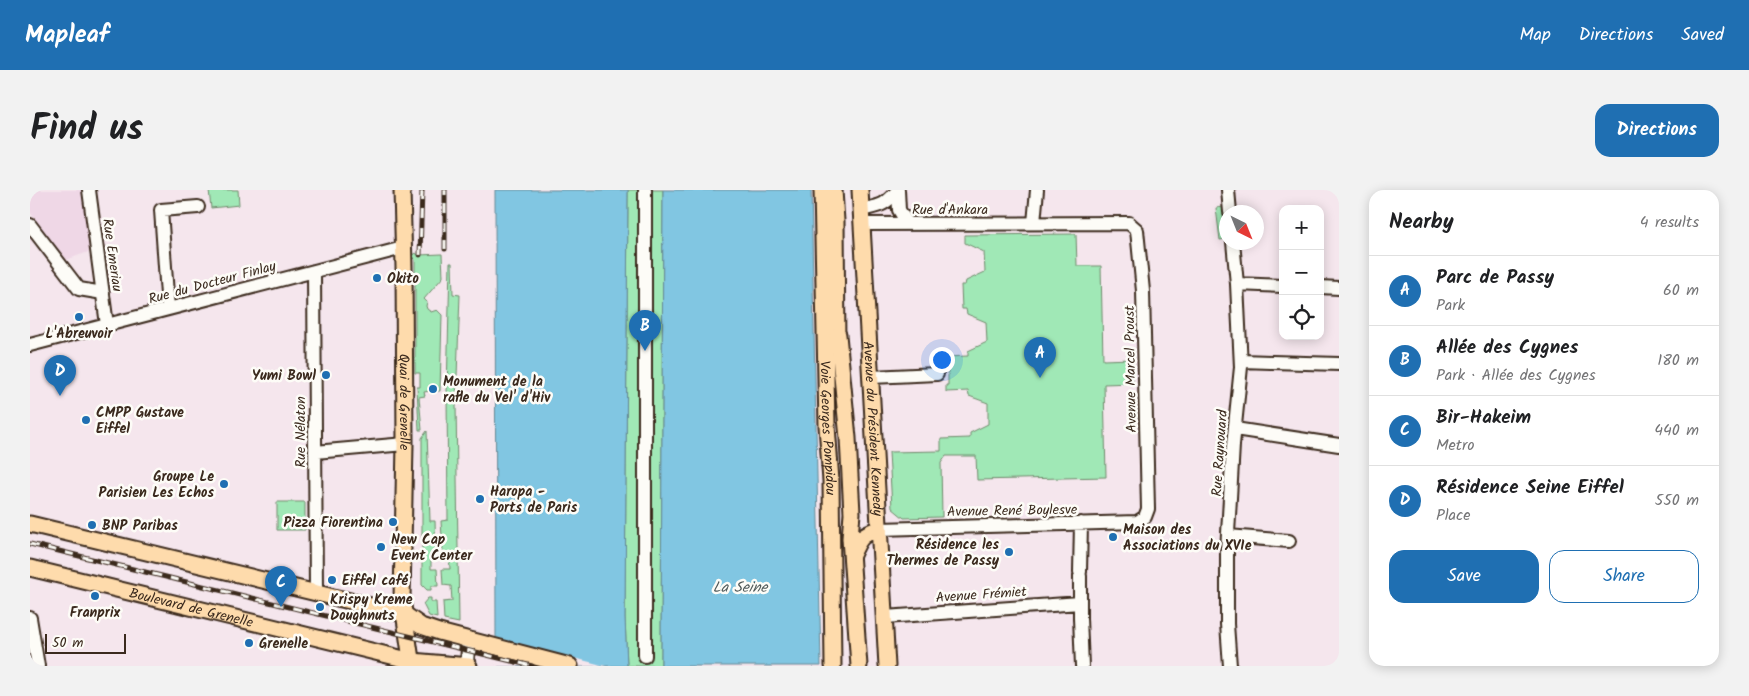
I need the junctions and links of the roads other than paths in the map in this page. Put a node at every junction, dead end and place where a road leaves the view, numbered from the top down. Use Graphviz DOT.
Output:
graph roads {
  1 [pos="89,190"];
  2 [pos="402,190"];
  3 [pos="645,190"];
  4 [pos="822,190"];
  5 [pos="834,190"];
  6 [pos="860,190"];
  7 [pos="898,190"];
  8 [pos="1037,190"];
  9 [pos="1228,190"];
  10 [pos="1229,205"];
  11 [pos="198,207"];
  12 [pos="862,217"];
  13 [pos="836,221"];
  14 [pos="1129,223"];
  15 [pos="908,224"];
  16 [pos="1034,224"];
  17 [pos="30,225"];
  18 [pos="402,248"];
  19 [pos="1234,250"];
  20 [pos="314,271"];
  21 [pos="1237,284"];
  22 [pos="1279,286"];
  23 [pos="1324,287"];
  24 [pos="1339,288"];
  25 [pos="103,294"];
  26 [pos="168,309"];
  27 [pos="107,325"];
  28 [pos="838,336"];
  29 [pos="30,345"];
  30 [pos="1241,361"];
  31 [pos="1339,364"];
  32 [pos="937,374"];
  33 [pos="871,377"];
  34 [pos="1235,429"];
  35 [pos="405,444"];
  36 [pos="1339,446"];
  37 [pos="315,452"];
  38 [pos="830,481"];
  39 [pos="1145,517"];
  40 [pos="30,524"];
  41 [pos="1081,524"];
  42 [pos="879,529"];
  43 [pos="1228,536"];
  44 [pos="1289,541"];
  45 [pos="852,555"];
  46 [pos="30,568"];
  47 [pos="316,593"];
  48 [pos="1080,602"];
  49 [pos="404,614"];
  50 [pos="885,617"];
  51 [pos="30,618"];
  52 [pos="466,640"];
  53 [pos="645,656"];
  54 [pos="412,664"];
  55 [pos="38,666"];
  56 [pos="468,666"];
  57 [pos="570,666"];
  58 [pos="833,666"];
  59 [pos="859,666"];
  60 [pos="887,666"];
  61 [pos="1082,666"];
  62 [pos="1230,666"];
  1 -- 25 [label="street, Rue Emeriau"];
  2 -- 18 [label="main road, Quai de Grenelle"];
  3 -- 53 [label="street"];
  4 -- 38 [label="main road, Voie Georges Pompidou"];
  5 -- 13 [label="main road"];
  6 -- 12 [label="main road, Avenue du Président Kennedy"];
  7 -- 12 [label="street"];
  7 -- 15 [label="street"];
  8 -- 16 [label="street"];
  9 -- 10 [label="street"];
  11 -- 26 [label="street"];
  12 -- 13 [label="main road"];
  12 -- 15 [label="street, Rue d'Ankara"];
  12 -- 33 [label="main road, Avenue du Président Kennedy"];
  13 -- 28 [label="main road"];
  14 -- 16 [label="street, Rue d'Ankara"];
  14 -- 39 [label="street, Avenue Marcel Proust"];
  15 -- 16 [label="street, Rue d'Ankara"];
  17 -- 25 [label="street"];
  18 -- 20 [label="street, Rue du Docteur Finlay"];
  18 -- 35 [label="main road, Quai de Grenelle"];
  19 -- 21 [label="street, Rue Raynouard"];
  20 -- 26 [label="street, Rue du Docteur Finlay"];
  20 -- 37 [label="street, Rue Nélaton"];
  21 -- 22 [label="street"];
  21 -- 30 [label="street, Rue Raynouard"];
  23 -- 24 [label="street"];
  25 -- 27 [label="street, Rue Emeriau"];
  26 -- 27 [label="street, Rue du Docteur Finlay"];
  27 -- 29 [label="street, Rue du Docteur Finlay"];
  28 -- 38 [label="main road"];
  28 -- 45 [label="main road"];
  30 -- 31 [label="street"];
  30 -- 34 [label="street, Rue Raynouard"];
  32 -- 33 [label="street"];
  33 -- 42 [label="main road, Avenue du Président Kennedy"];
  34 -- 36 [label="street"];
  34 -- 43 [label="street, Rue Raynouard"];
  35 -- 37 [label="street"];
  35 -- 49 [label="main road, Quai de Grenelle"];
  37 -- 47 [label="street, Rue Nélaton"];
  38 -- 58 [label="main road, Voie Georges Pompidou"];
  39 -- 41 [label="street, Avenue René Boylesve"];
  40 -- 47 [label="main road"];
  41 -- 42 [label="street, Avenue René Boylesve"];
  41 -- 48 [label="street"];
  42 -- 45 [label="main road"];
  42 -- 50 [label="main road, Avenue du Président Kennedy"];
  43 -- 44 [label="street"];
  43 -- 62 [label="street, Rue Raynouard"];
  45 -- 59 [label="main road"];
  46 -- 54 [label="main road, Boulevard de Grenelle"];
  47 -- 49 [label="main road"];
  48 -- 50 [label="street, Avenue Frémiet"];
  48 -- 61 [label="street"];
  49 -- 52 [label="main road"];
  49 -- 54 [label="main road, Quai de Grenelle"];
  50 -- 60 [label="main road, Avenue du Président Kennedy"];
  51 -- 55 [label="street"];
  52 -- 56 [label="street"];
  52 -- 57 [label="main road"];
  54 -- 56 [label="main road, Boulevard de Grenelle"];
}
